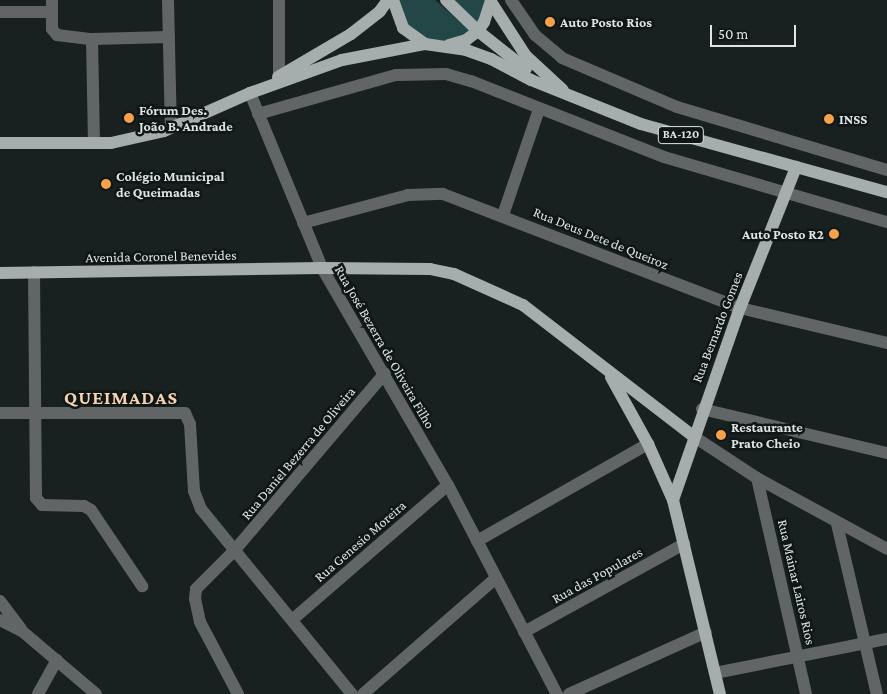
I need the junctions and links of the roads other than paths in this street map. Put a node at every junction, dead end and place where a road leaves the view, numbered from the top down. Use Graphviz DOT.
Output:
graph roads {
  1 [pos="168,0"];
  2 [pos="279,0"];
  3 [pos="388,0"];
  4 [pos="393,0"];
  5 [pos="446,0"];
  6 [pos="511,0"];
  7 [pos="491,1"];
  8 [pos="52,6"];
  9 [pos="0,12"];
  10 [pos="478,31"];
  11 [pos="169,37"];
  12 [pos="92,38"];
  13 [pos="426,44"];
  14 [pos="441,46"];
  15 [pos="279,76"];
  16 [pos="250,93"];
  17 [pos="569,95"];
  18 [pos="539,109"];
  19 [pos="258,114"];
  20 [pos="171,128"];
  21 [pos="94,142"];
  22 [pos="0,143"];
  23 [pos="796,167"];
  24 [pos="887,170"];
  25 [pos="887,192"];
  26 [pos="786,193"];
  27 [pos="503,215"];
  28 [pos="887,222"];
  29 [pos="303,223"];
  30 [pos="322,268"];
  31 [pos="34,272"];
  32 [pos="0,273"];
  33 [pos="740,308"];
  34 [pos="887,342"];
  35 [pos="609,372"];
  36 [pos="385,373"];
  37 [pos="702,409"];
  38 [pos="0,413"];
  39 [pos="36,413"];
  40 [pos="694,436"];
  41 [pos="648,444"];
  42 [pos="887,453"];
  43 [pos="757,478"];
  44 [pos="448,485"];
  45 [pos="673,500"];
  46 [pos="837,524"];
  47 [pos="477,541"];
  48 [pos="684,544"];
  49 [pos="887,549"];
  50 [pos="234,551"];
  51 [pos="496,578"];
  52 [pos="142,586"];
  53 [pos="0,601"];
  54 [pos="0,620"];
  55 [pos="292,620"];
  56 [pos="22,631"];
  57 [pos="524,632"];
  58 [pos="706,632"];
  59 [pos="887,639"];
  60 [pos="865,643"];
  61 [pos="799,658"];
  62 [pos="57,660"];
  63 [pos="715,674"];
  64 [pos="38,694"];
  65 [pos="96,694"];
  66 [pos="238,694"];
  67 [pos="352,694"];
  68 [pos="363,694"];
  69 [pos="558,694"];
  70 [pos="569,694"];
  71 [pos="720,694"];
  72 [pos="806,694"];
  73 [pos="877,694"];
  1 -- 11 [label="street"];
  2 -- 15 [label="street"];
  3 -- 15 [label="main road"];
  4 -- 13 [label="main road"];
  5 -- 10 [label="main road, BA-120"];
  6 -- 24 [label="street"];
  7 -- 10 [label="main road"];
  7 -- 17 [label="main road"];
  8 -- 9 [label="street"];
  8 -- 12 [label="street"];
  10 -- 14 [label="main road"];
  10 -- 17 [label="main road, BA-120"];
  11 -- 12 [label="street"];
  11 -- 20 [label="street"];
  12 -- 21 [label="street"];
  13 -- 14 [label="main road"];
  13 -- 16 [label="main road"];
  14 -- 17 [label="main road"];
  15 -- 16 [label="main road"];
  16 -- 19 [label="street"];
  16 -- 20 [label="main road"];
  17 -- 23 [label="main road, BA-120 / BA-120"];
  18 -- 19 [label="street"];
  18 -- 26 [label="street"];
  18 -- 27 [label="street"];
  19 -- 29 [label="street"];
  20 -- 21 [label="main road"];
  21 -- 22 [label="main road"];
  23 -- 25 [label="main road, BA-120 / BA-120"];
  23 -- 26 [label="main road, Rua Bernardo Gomes"];
  26 -- 28 [label="street"];
  26 -- 33 [label="main road, Rua Bernardo Gomes"];
  27 -- 29 [label="street, Rua Deus Dete de Queiroz"];
  27 -- 33 [label="street, Rua Deus Dete de Queiroz"];
  29 -- 30 [label="street"];
  30 -- 31 [label="main road, Avenida Coronel Benevides"];
  30 -- 35 [label="main road, Rua José Bezerra de Oliveira Filho"];
  30 -- 36 [label="street, Rua José Bezerra de Oliveira Filho"];
  31 -- 32 [label="main road, Avenida Coronel Benevides"];
  31 -- 39 [label="street"];
  33 -- 34 [label="street, Rua Deus Dete de Queiroz"];
  33 -- 37 [label="main road, Rua Bernardo Gomes"];
  35 -- 40 [label="main road, Rua José Bezerra de Oliveira Filho"];
  35 -- 41 [label="main road, Rua José Bezerra de Oliveira Filho"];
  36 -- 44 [label="street, Rua José Bezerra de Oliveira Filho"];
  36 -- 50 [label="street, Rua Daniel Bezerra de Oliveira"];
  37 -- 40 [label="main road, Rua Bernardo Gomes"];
  37 -- 42 [label="street"];
  38 -- 39 [label="street"];
  39 -- 50 [label="street"];
  39 -- 52 [label="street"];
  40 -- 43 [label="street"];
  40 -- 45 [label="main road, Rua Bernardo Gomes"];
  41 -- 45 [label="main road, Rua José Bezerra de Oliveira Filho"];
  41 -- 47 [label="street"];
  43 -- 46 [label="street"];
  43 -- 61 [label="street, Rua Mainar Lairos Rios"];
  44 -- 47 [label="street, Rua José Bezerra de Oliveira Filho"];
  44 -- 55 [label="street, Rua Genesio Moreira"];
  45 -- 48 [label="main road, Rua José Bezerra de Oliveira Filho"];
  46 -- 49 [label="street"];
  46 -- 60 [label="street"];
  47 -- 51 [label="street, Rua José Bezerra de Oliveira Filho"];
  48 -- 57 [label="street, Rua das Populares"];
  48 -- 58 [label="main road, Rua José Bezerra de Oliveira Filho"];
  50 -- 55 [label="street"];
  50 -- 66 [label="street"];
  51 -- 57 [label="street, Rua José Bezerra de Oliveira Filho"];
  51 -- 68 [label="street"];
  53 -- 56 [label="street"];
  54 -- 56 [label="street"];
  55 -- 67 [label="street"];
  56 -- 62 [label="street"];
  57 -- 69 [label="street, Rua José Bezerra de Oliveira Filho"];
  58 -- 63 [label="main road, Rua José Bezerra de Oliveira Filho"];
  58 -- 70 [label="street"];
  59 -- 60 [label="street"];
  60 -- 61 [label="street"];
  60 -- 73 [label="street"];
  61 -- 63 [label="street"];
  61 -- 72 [label="street, Rua Mainar Lairos Rios"];
  62 -- 64 [label="street"];
  62 -- 65 [label="street"];
  63 -- 71 [label="main road, Rua José Bezerra de Oliveira Filho"];
}
